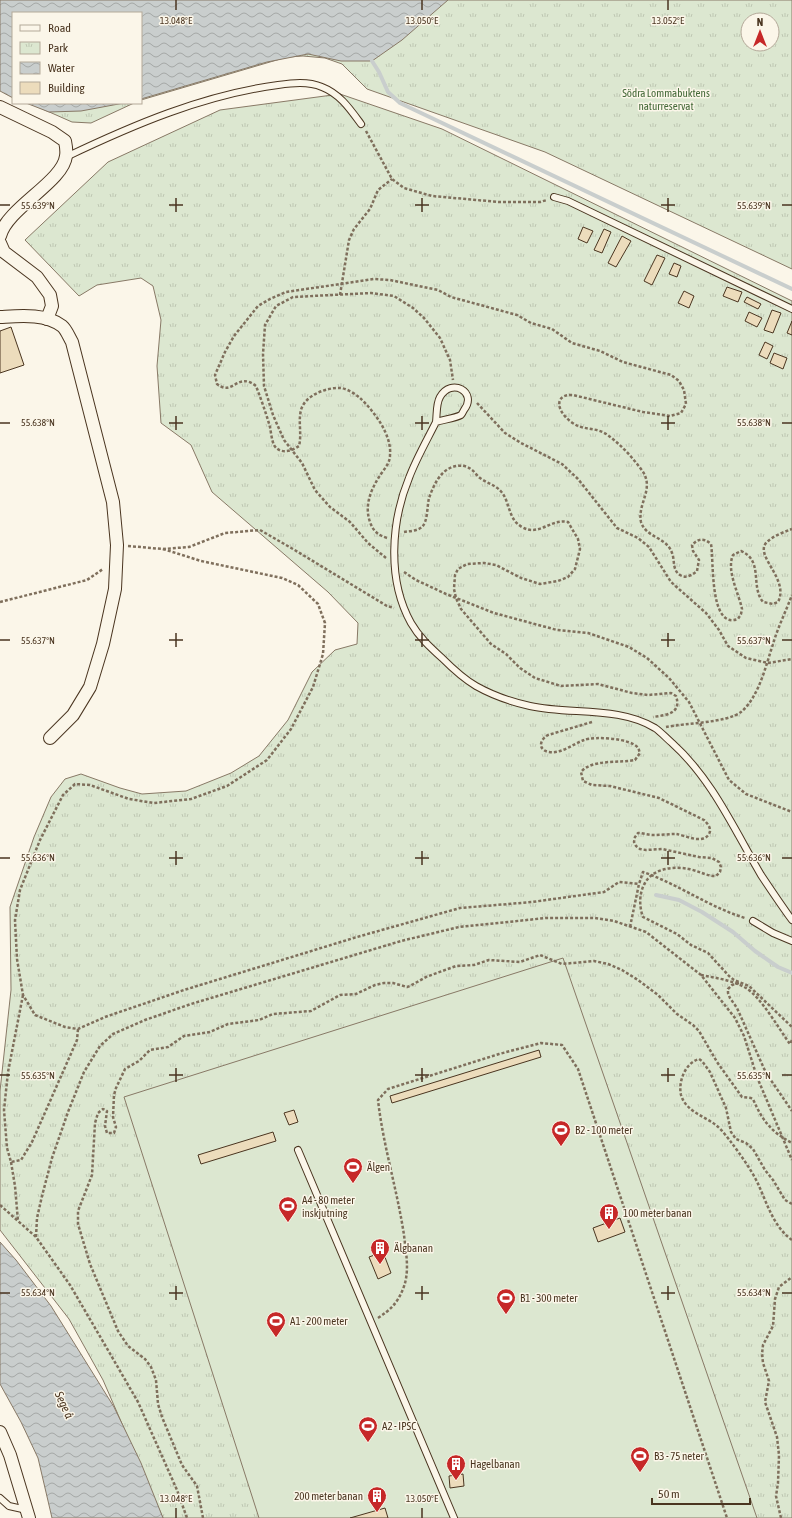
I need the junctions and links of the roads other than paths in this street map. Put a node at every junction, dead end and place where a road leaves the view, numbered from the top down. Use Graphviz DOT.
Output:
graph roads {
  1 [pos="0,107"];
  2 [pos="361,124"];
  3 [pos="66,157"];
  4 [pos="554,197"];
  5 [pos="0,236"];
  6 [pos="0,243"];
  7 [pos="792,309"];
  8 [pos="0,317"];
  9 [pos="47,319"];
  10 [pos="436,422"];
  11 [pos="50,738"];
  12 [pos="792,920"];
  13 [pos="753,921"];
  14 [pos="792,941"];
  15 [pos="298,1150"];
  16 [pos="0,1432"];
  17 [pos="0,1498"];
  18 [pos="28,1514"];
  19 [pos="454,1518"];
  1 -- 3 [label="street"];
  2 -- 3 [label="lane"];
  3 -- 5 [label="street"];
  4 -- 7 [label="lane"];
  6 -- 9 [label="street"];
  8 -- 9 [label="street"];
  9 -- 11 [label="street"];
  10 -- 10 [label="lane"];
  10 -- 12 [label="lane"];
  13 -- 14 [label="lane"];
  15 -- 19 [label="lane"];
  16 -- 18 [label="street"];
  17 -- 18 [label="lane"];
}
